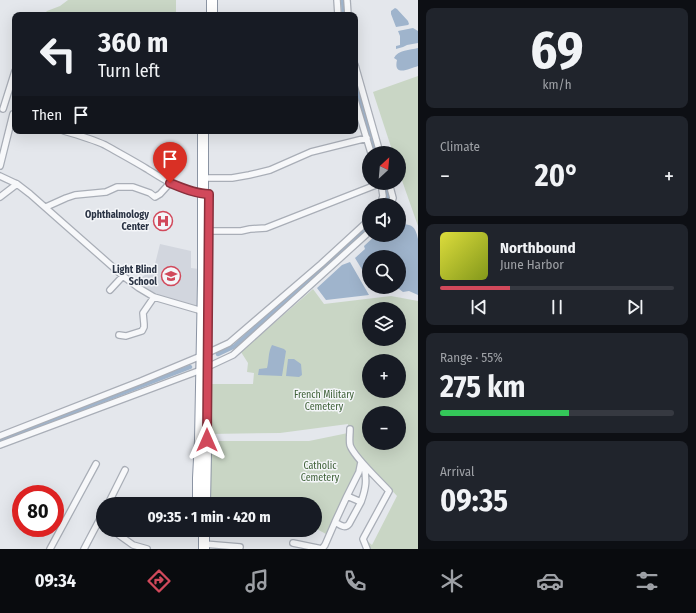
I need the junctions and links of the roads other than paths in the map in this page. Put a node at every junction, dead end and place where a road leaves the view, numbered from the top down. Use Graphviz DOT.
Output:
graph roads {
  1 [pos="206,0"];
  2 [pos="212,0"];
  3 [pos="337,0"];
  4 [pos="347,0"];
  5 [pos="206,12"];
  6 [pos="212,12"];
  7 [pos="338,12"];
  8 [pos="348,12"];
  9 [pos="358,76"];
  10 [pos="12,80"];
  11 [pos="2,109"];
  12 [pos="358,110"];
  13 [pos="12,113"];
  14 [pos="12,121"];
  15 [pos="73,134"];
  16 [pos="203,134"];
  17 [pos="209,134"];
  18 [pos="367,138"];
  19 [pos="369,146"];
  20 [pos="378,146"];
  21 [pos="0,166"];
  22 [pos="0,176"];
  23 [pos="206,178"];
  24 [pos="170,183"];
  25 [pos="17,184"];
  26 [pos="363,190"];
  27 [pos="206,194"];
  28 [pos="0,197"];
  29 [pos="46,207"];
  30 [pos="362,226"];
  31 [pos="209,231"];
  32 [pos="362,238"];
  33 [pos="123,276"];
  34 [pos="110,290"];
  35 [pos="154,297"];
  36 [pos="202,311"];
  37 [pos="119,335"];
  38 [pos="204,355"];
  39 [pos="204,368"];
  40 [pos="350,429"];
  41 [pos="0,436"];
  42 [pos="0,445"];
  43 [pos="363,463"];
  44 [pos="96,464"];
  45 [pos="125,470"];
  46 [pos="347,496"];
  47 [pos="112,497"];
  48 [pos="198,497"];
  49 [pos="205,497"];
  50 [pos="361,502"];
  51 [pos="335,522"];
  52 [pos="96,526"];
  53 [pos="122,537"];
  54 [pos="200,537"];
  55 [pos="203,537"];
  56 [pos="293,543"];
  57 [pos="202,547"];
  58 [pos="240,547"];
  59 [pos="50,549"];
  60 [pos="84,549"];
  61 [pos="147,549"];
  62 [pos="367,549"];
  1 -- 5 [label="highway"];
  2 -- 6 [label="highway"];
  3 -- 7 [label="street"];
  4 -- 8 [label="street"];
  9 -- 20 [label="street"];
  10 -- 11 [label="street"];
  11 -- 13 [label="street"];
  12 -- 18 [label="street"];
  14 -- 21 [label="street"];
  15 -- 24 [label="street"];
  16 -- 23 [label="highway"];
  17 -- 23 [label="highway"];
  18 -- 19 [label="street"];
  18 -- 23 [label="street"];
  22 -- 25 [label="street"];
  23 -- 27 [label="highway"];
  24 -- 27 [label="street"];
  24 -- 29 [label="street"];
  25 -- 28 [label="street"];
  25 -- 29 [label="street"];
  26 -- 31 [label="street"];
  27 -- 31 [label="highway"];
  27 -- 36 [label="highway"];
  29 -- 33 [label="street"];
  30 -- 38 [label="street"];
  31 -- 38 [label="highway"];
  32 -- 39 [label="street"];
  33 -- 34 [label="street"];
  33 -- 35 [label="street"];
  35 -- 36 [label="street"];
  35 -- 37 [label="street"];
  36 -- 38 [label="highway"];
  38 -- 39 [label="highway"];
  38 -- 41 [label="street"];
  39 -- 42 [label="street"];
  39 -- 48 [label="highway"];
  39 -- 49 [label="highway"];
  40 -- 43 [label="street"];
  43 -- 46 [label="street"];
  43 -- 50 [label="street"];
  43 -- 62 [label="street"];
  44 -- 59 [label="street"];
  45 -- 47 [label="street"];
  46 -- 50 [label="street"];
  46 -- 51 [label="street"];
  50 -- 51 [label="street"];
  51 -- 56 [label="street"];
  52 -- 60 [label="street"];
  53 -- 61 [label="street"];
  54 -- 57 [label="highway"];
  55 -- 57 [label="highway"];
  57 -- 58 [label="street"];
}
